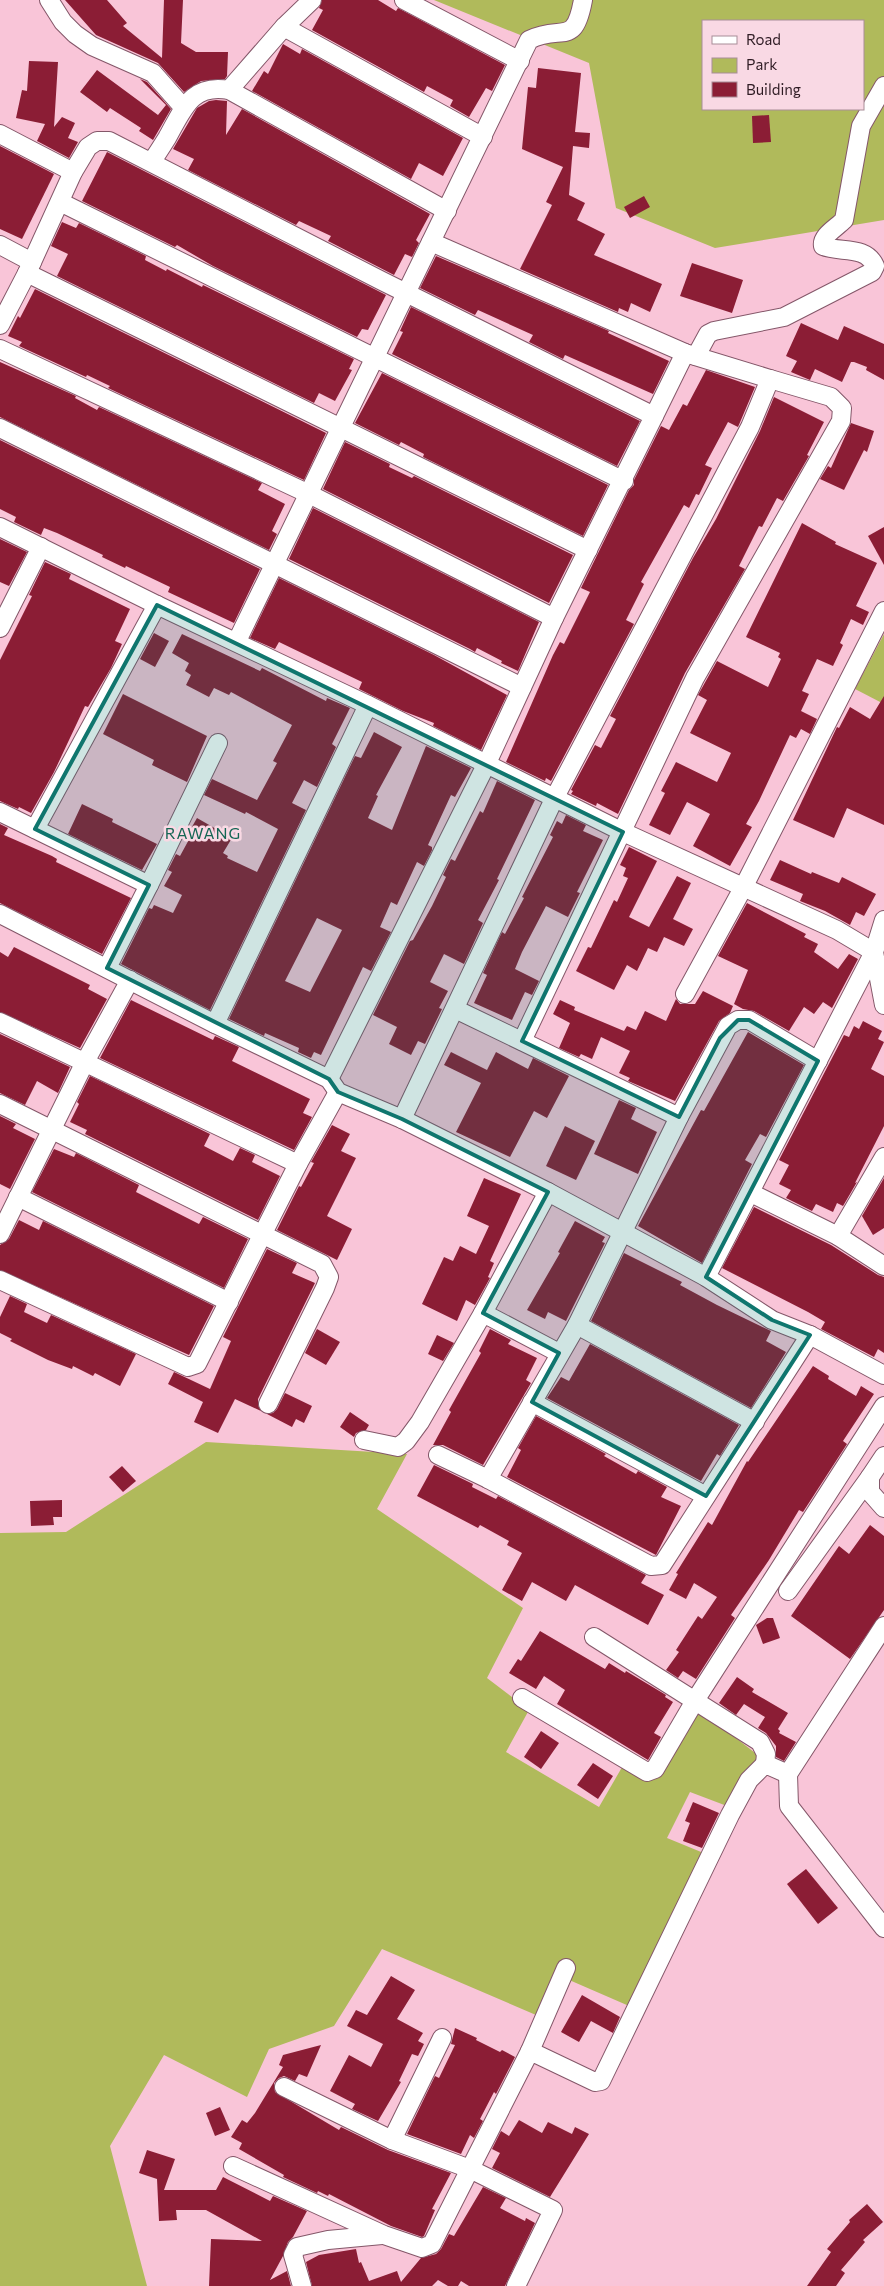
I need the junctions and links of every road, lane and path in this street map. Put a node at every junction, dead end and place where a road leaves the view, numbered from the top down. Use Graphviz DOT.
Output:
graph roads {
  1 [pos="49,0"];
  2 [pos="312,0"];
  3 [pos="404,0"];
  4 [pos="583,0"];
  5 [pos="284,27"];
  6 [pos="520,61"];
  7 [pos="884,86"];
  8 [pos="229,90"];
  9 [pos="183,107"];
  10 [pos="0,134"];
  11 [pos="483,137"];
  12 [pos="152,161"];
  13 [pos="73,172"];
  14 [pos="60,202"];
  15 [pos="447,211"];
  16 [pos="431,242"];
  17 [pos="0,245"];
  18 [pos="30,268"];
  19 [pos="406,293"];
  20 [pos="0,325"];
  21 [pos="0,349"];
  22 [pos="691,354"];
  23 [pos="375,358"];
  24 [pos="770,379"];
  25 [pos="654,416"];
  26 [pos="0,428"];
  27 [pos="340,429"];
  28 [pos="624,481"];
  29 [pos="309,494"];
  30 [pos="0,527"];
  31 [pos="41,547"];
  32 [pos="588,550"];
  33 [pos="274,564"];
  34 [pos="157,605"];
  35 [pos="884,611"];
  36 [pos="554,618"];
  37 [pos="0,628"];
  38 [pos="236,641"];
  39 [pos="522,687"];
  40 [pos="368,705"];
  41 [pos="218,743"];
  42 [pos="487,763"];
  43 [pos="555,797"];
  44 [pos="0,812"];
  45 [pos="35,829"];
  46 [pos="623,832"];
  47 [pos="149,885"];
  48 [pos="743,888"];
  49 [pos="0,914"];
  50 [pos="884,920"];
  51 [pos="874,952"];
  52 [pos="108,968"];
  53 [pos="130,980"];
  54 [pos="685,994"];
  55 [pos="884,1005"];
  56 [pos="456,1008"];
  57 [pos="0,1022"];
  58 [pos="215,1024"];
  59 [pos="522,1042"];
  60 [pos="818,1061"];
  61 [pos="85,1062"];
  62 [pos="334,1086"];
  63 [pos="0,1104"];
  64 [pos="679,1117"];
  65 [pos="402,1119"];
  66 [pos="51,1129"];
  67 [pos="884,1157"];
  68 [pos="298,1164"];
  69 [pos="548,1192"];
  70 [pos="751,1193"];
  71 [pos="18,1197"];
  72 [pos="623,1233"];
  73 [pos="0,1234"];
  74 [pos="263,1235"];
  75 [pos="838,1236"];
  76 [pos="884,1266"];
  77 [pos="706,1277"];
  78 [pos="0,1280"];
  79 [pos="229,1302"];
  80 [pos="483,1313"];
  81 [pos="577,1325"];
  82 [pos="810,1335"];
  83 [pos="559,1352"];
  84 [pos="884,1375"];
  85 [pos="532,1402"];
  86 [pos="268,1404"];
  87 [pos="884,1406"];
  88 [pos="755,1422"];
  89 [pos="364,1440"];
  90 [pos="438,1455"];
  91 [pos="884,1456"];
  92 [pos="870,1477"];
  93 [pos="488,1479"];
  94 [pos="706,1496"];
  95 [pos="884,1508"];
  96 [pos="788,1591"];
  97 [pos="884,1626"];
  98 [pos="594,1637"];
  99 [pos="522,1698"];
  100 [pos="696,1699"];
  101 [pos="766,1764"];
  102 [pos="788,1774"];
  103 [pos="884,1928"];
  104 [pos="566,1968"];
  105 [pos="442,2038"];
  106 [pos="530,2051"];
  107 [pos="284,2087"];
  108 [pos="392,2140"];
  109 [pos="232,2166"];
  110 [pos="470,2169"];
  111 [pos="384,2235"];
  112 [pos="302,2286"];
  113 [pos="516,2286"];
  1 -- 9 [label="street"];
  2 -- 5 [label="street"];
  3 -- 6 [label="street"];
  4 -- 6 [label="street"];
  5 -- 8 [label="street"];
  5 -- 11 [label="street"];
  6 -- 11 [label="street"];
  7 -- 22 [label="street"];
  8 -- 9 [label="street"];
  8 -- 15 [label="street"];
  9 -- 12 [label="street"];
  10 -- 13 [label="street"];
  11 -- 15 [label="street"];
  12 -- 13 [label="street"];
  12 -- 19 [label="street"];
  13 -- 14 [label="street"];
  14 -- 18 [label="street"];
  14 -- 23 [label="street"];
  15 -- 16 [label="street"];
  16 -- 19 [label="street"];
  16 -- 22 [label="street"];
  17 -- 18 [label="street"];
  18 -- 20 [label="street"];
  18 -- 27 [label="street"];
  19 -- 23 [label="street"];
  19 -- 25 [label="street"];
  21 -- 29 [label="street"];
  22 -- 24 [label="street"];
  22 -- 25 [label="street"];
  23 -- 27 [label="street"];
  23 -- 28 [label="street"];
  24 -- 43 [label="street"];
  24 -- 46 [label="street"];
  25 -- 28 [label="street"];
  26 -- 33 [label="street"];
  27 -- 29 [label="street"];
  27 -- 32 [label="street"];
  28 -- 32 [label="street"];
  29 -- 33 [label="street"];
  29 -- 36 [label="street"];
  30 -- 31 [label="street"];
  31 -- 34 [label="street"];
  31 -- 37 [label="street"];
  32 -- 36 [label="street"];
  33 -- 38 [label="street"];
  33 -- 39 [label="street"];
  34 -- 38 [label="street"];
  34 -- 45 [label="street"];
  35 -- 48 [label="street"];
  36 -- 39 [label="street"];
  38 -- 40 [label="street"];
  39 -- 42 [label="street"];
  40 -- 42 [label="street"];
  40 -- 58 [label="street"];
  41 -- 47 [label="street"];
  42 -- 43 [label="street"];
  42 -- 62 [label="street"];
  43 -- 46 [label="street"];
  43 -- 56 [label="street"];
  44 -- 45 [label="street"];
  45 -- 47 [label="street"];
  46 -- 48 [label="street"];
  46 -- 59 [label="street"];
  47 -- 52 [label="street"];
  48 -- 51 [label="street"];
  48 -- 54 [label="street"];
  49 -- 52 [label="street"];
  50 -- 51 [label="street"];
  51 -- 55 [label="street"];
  51 -- 60 [label="street"];
  52 -- 53 [label="street"];
  53 -- 58 [label="street"];
  53 -- 61 [label="street"];
  56 -- 59 [label="street"];
  56 -- 65 [label="street"];
  57 -- 61 [label="street"];
  58 -- 62 [label="street"];
  59 -- 64 [label="street"];
  60 -- 64 [label="street"];
  60 -- 70 [label="street"];
  61 -- 66 [label="street"];
  61 -- 68 [label="street"];
  62 -- 65 [label="street"];
  62 -- 68 [label="street"];
  63 -- 66 [label="street"];
  64 -- 72 [label="street"];
  65 -- 69 [label="street"];
  66 -- 71 [label="street"];
  66 -- 74 [label="street"];
  67 -- 75 [label="street"];
  68 -- 74 [label="street"];
  69 -- 72 [label="street"];
  69 -- 80 [label="street"];
  70 -- 75 [label="street"];
  70 -- 77 [label="street"];
  71 -- 73 [label="street"];
  71 -- 79 [label="street"];
  72 -- 77 [label="street"];
  72 -- 81 [label="street"];
  74 -- 79 [label="street"];
  74 -- 86 [label="street"];
  75 -- 76 [label="street"];
  77 -- 82 [label="street"];
  78 -- 79 [label="street"];
  80 -- 83 [label="street"];
  80 -- 89 [label="street"];
  81 -- 83 [label="street"];
  81 -- 88 [label="street"];
  82 -- 84 [label="street"];
  82 -- 88 [label="street"];
  83 -- 85 [label="street"];
  85 -- 93 [label="street"];
  85 -- 94 [label="street"];
  87 -- 100 [label="street"];
  88 -- 94 [label="street"];
  90 -- 93 [label="street"];
  91 -- 92 [label="street"];
  92 -- 95 [label="street"];
  92 -- 96 [label="street"];
  93 -- 94 [label="street"];
  97 -- 102 [label="street"];
  98 -- 100 [label="street"];
  99 -- 100 [label="street"];
  100 -- 101 [label="street"];
  101 -- 102 [label="street"];
  101 -- 106 [label="street"];
  102 -- 103 [label="street"];
  104 -- 106 [label="street"];
  105 -- 108 [label="street"];
  106 -- 110 [label="street"];
  107 -- 108 [label="street"];
  108 -- 110 [label="street"];
  109 -- 111 [label="street"];
  110 -- 111 [label="street"];
  110 -- 113 [label="street"];
  111 -- 112 [label="street"];
}
